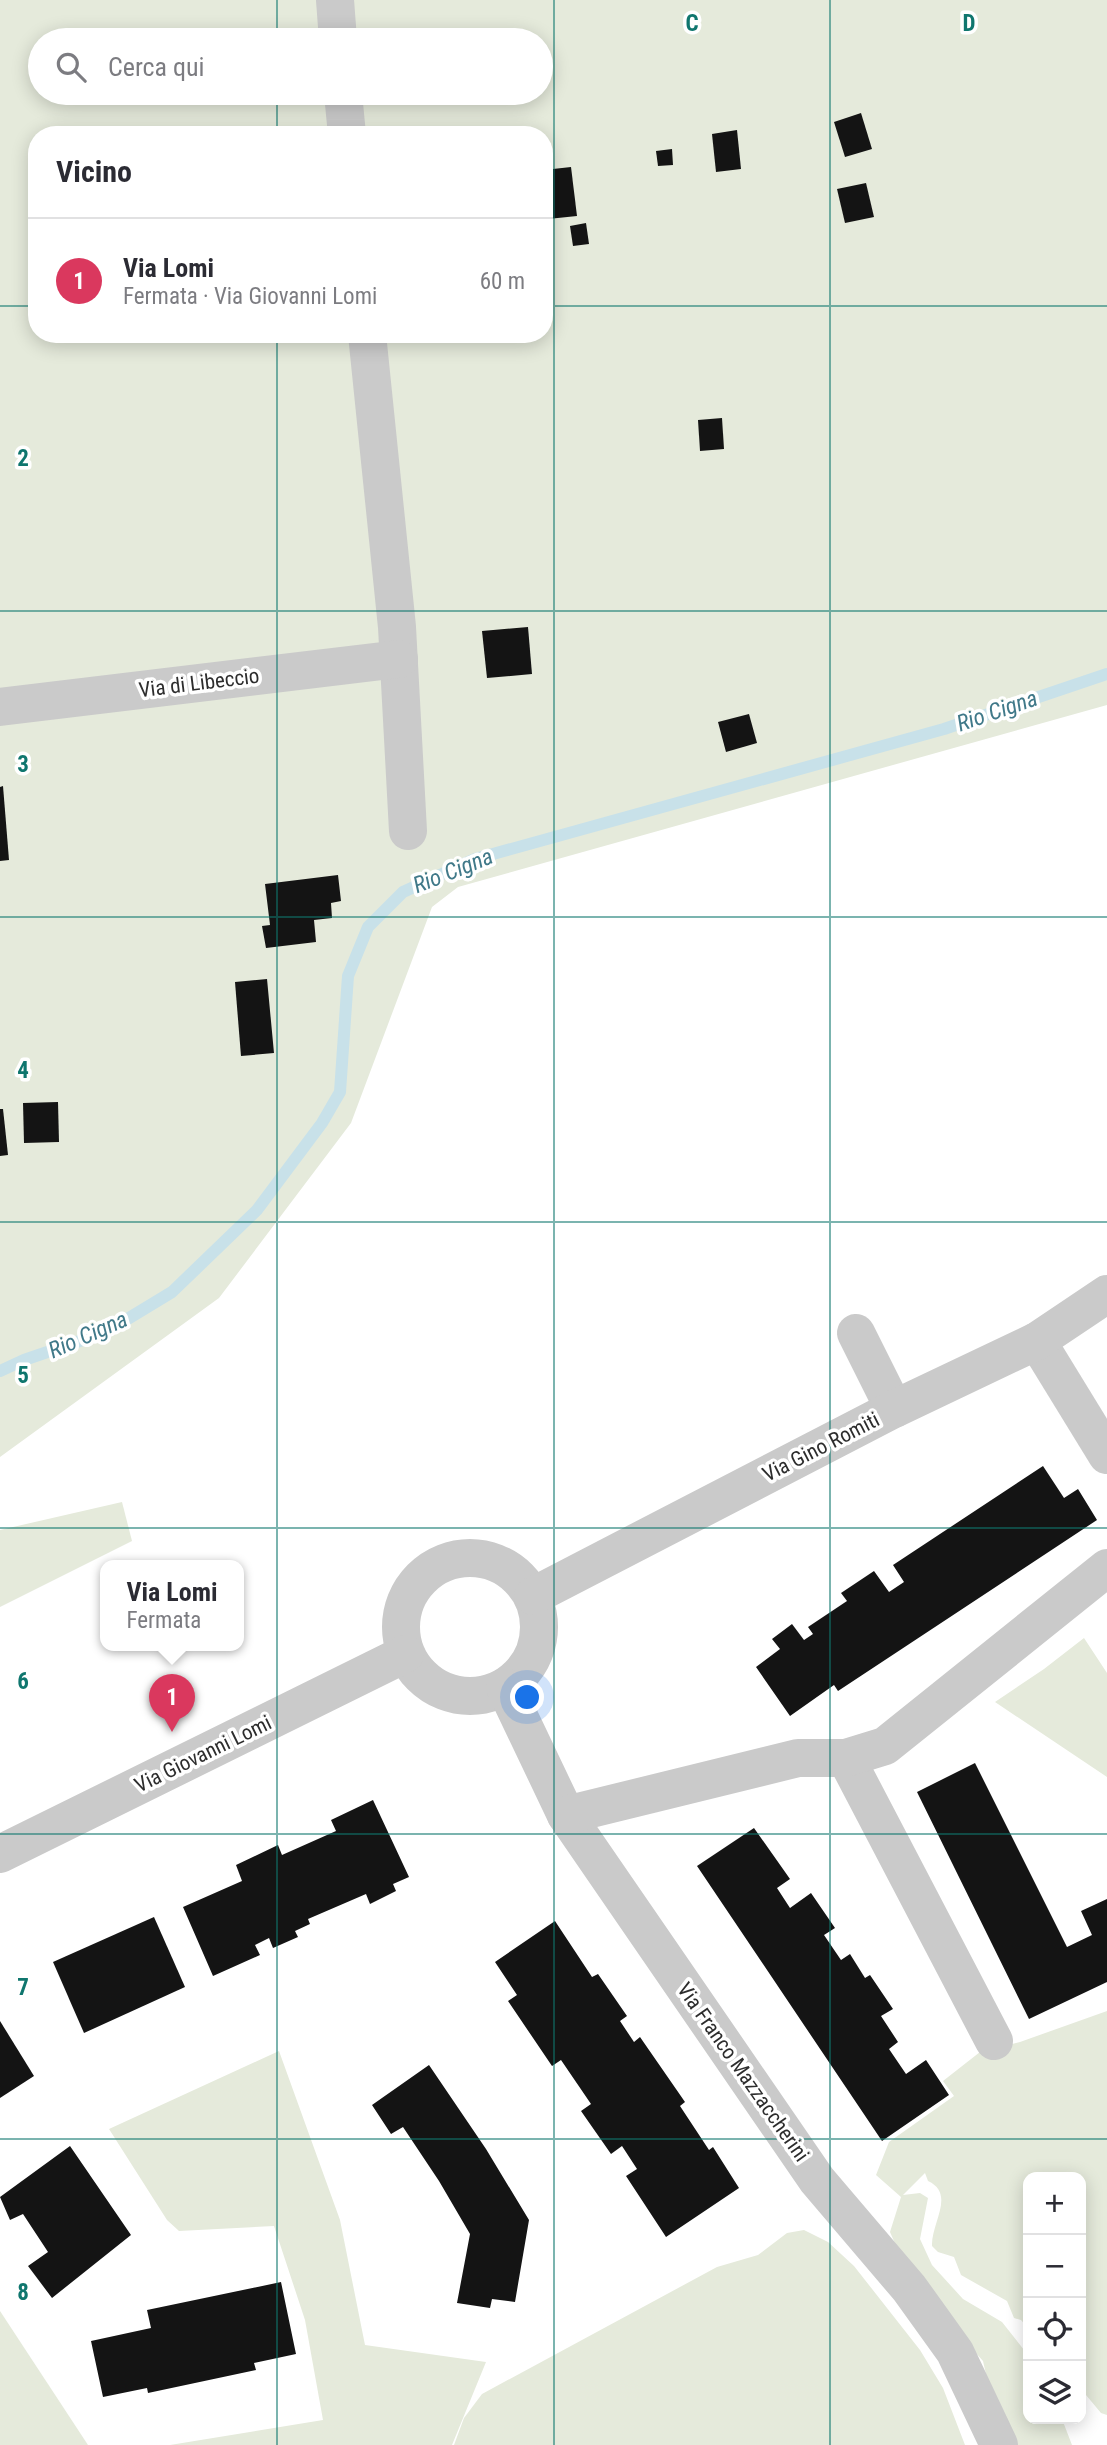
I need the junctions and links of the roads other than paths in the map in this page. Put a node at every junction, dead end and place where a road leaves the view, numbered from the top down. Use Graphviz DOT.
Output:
graph roads {
  1 [pos="335,0"];
  2 [pos="337,28"];
  3 [pos="344,105"];
  4 [pos="346,126"];
  5 [pos="368,343"];
  6 [pos="399,659"];
  7 [pos="0,707"];
  8 [pos="408,831"];
  9 [pos="1107,1294"];
  10 [pos="856,1333"];
  11 [pos="1037,1341"];
  12 [pos="894,1409"];
  13 [pos="1107,1455"];
  14 [pos="1107,1568"];
  15 [pos="533,1596"];
  16 [pos="405,1654"];
  17 [pos="505,1687"];
  18 [pos="846,1758"];
  19 [pos="566,1815"];
  20 [pos="0,1854"];
  21 [pos="994,2042"];
  22 [pos="999,2445"];
  1 -- 2 [label="street"];
  3 -- 4 [label="street"];
  5 -- 6 [label="street"];
  6 -- 7 [label="street, Via di Libeccio"];
  6 -- 8 [label="street"];
  9 -- 11 [label="street, Via Gino Romiti"];
  10 -- 12 [label="street"];
  11 -- 12 [label="street, Via Gino Romiti"];
  11 -- 13 [label="street"];
  12 -- 15 [label="street, Via Gino Romiti"];
  14 -- 18 [label="street"];
  15 -- 16 [label="street"];
  15 -- 17 [label="street"];
  16 -- 17 [label="street"];
  16 -- 20 [label="street, Via Giovanni Lomi"];
  17 -- 19 [label="street, Via Franco Mazzaccherini"];
  18 -- 19 [label="street"];
  18 -- 21 [label="street"];
  19 -- 22 [label="street, Via Franco Mazzaccherini"];
}
